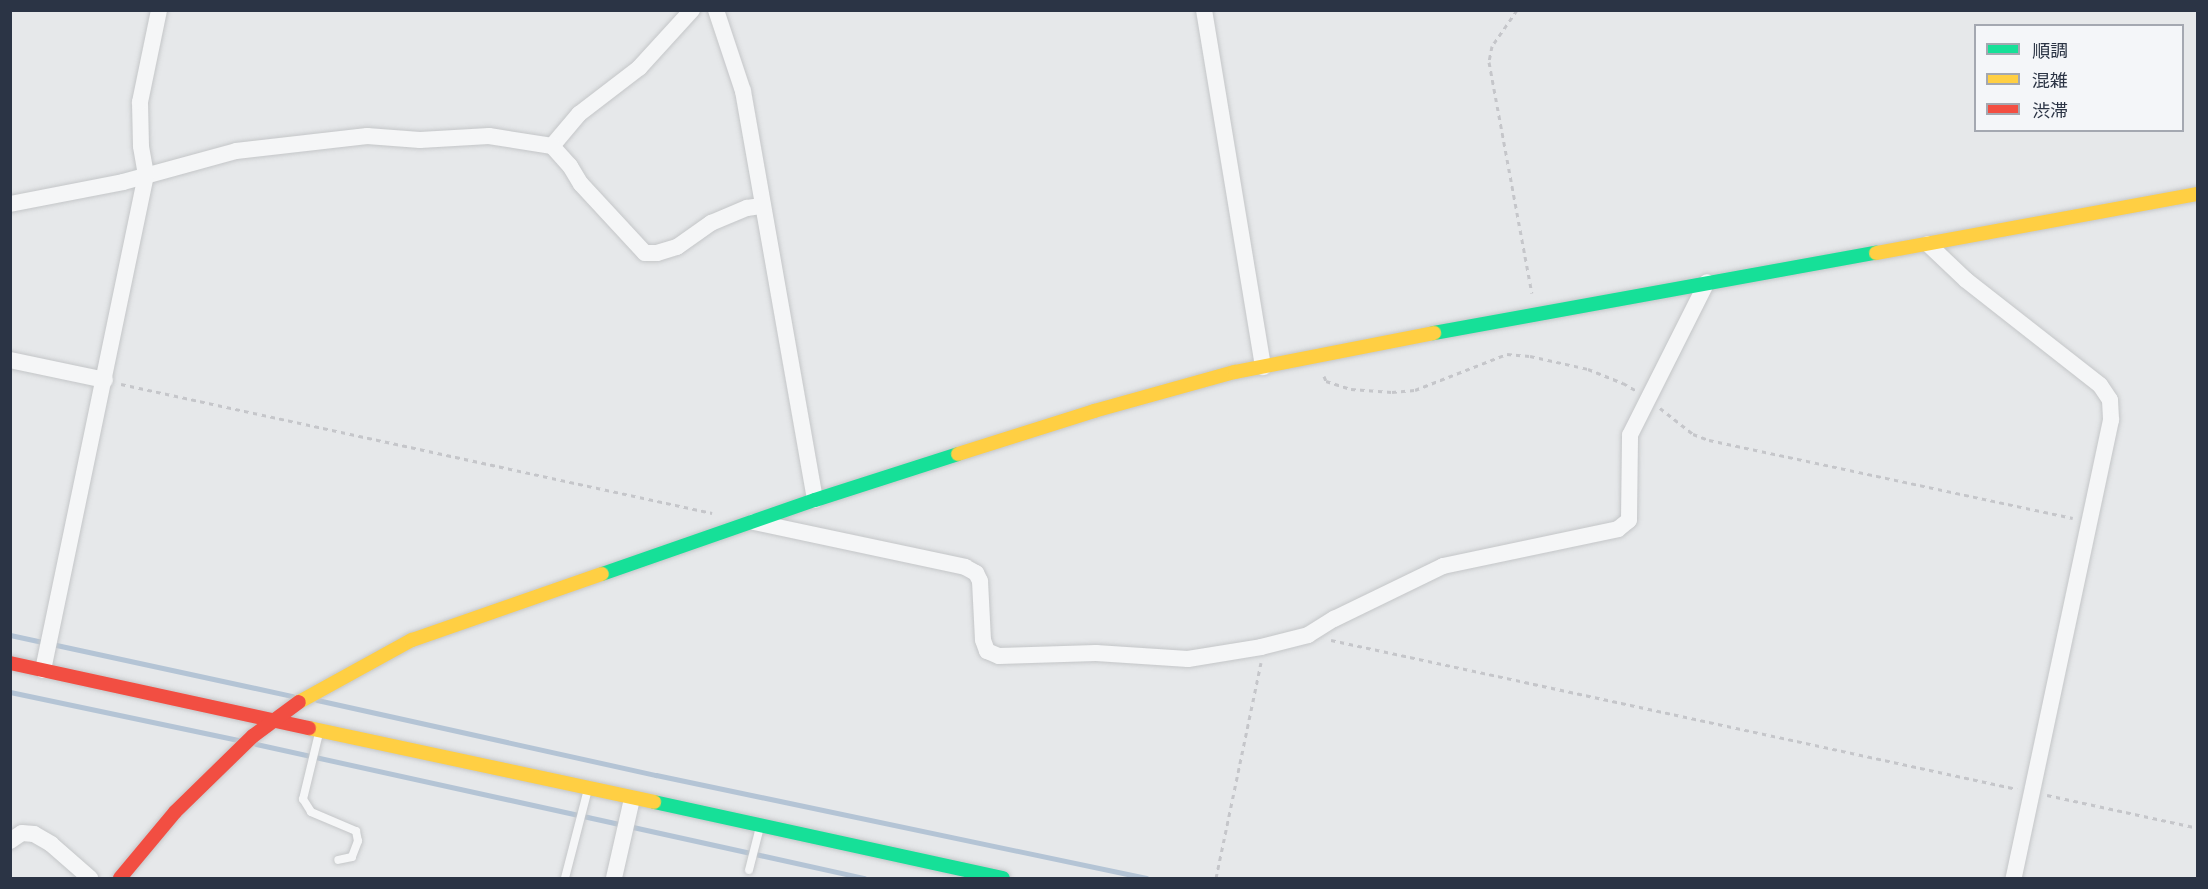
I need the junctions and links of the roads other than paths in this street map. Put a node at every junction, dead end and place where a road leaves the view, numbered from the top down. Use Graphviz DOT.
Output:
graph roads {
  1 [pos="159,10"];
  2 [pos="692,10"];
  3 [pos="716,10"];
  4 [pos="1204,10"];
  5 [pos="552,146"];
  6 [pos="146,175"];
  7 [pos="2198,194"];
  8 [pos="10,204"];
  9 [pos="762,206"];
  10 [pos="1928,244"];
  11 [pos="1707,282"];
  12 [pos="10,360"];
  13 [pos="1263,367"];
  14 [pos="105,380"];
  15 [pos="815,500"];
  16 [pos="753,522"];
  17 [pos="10,663"];
  18 [pos="43,670"];
  19 [pos="273,720"];
  20 [pos="320,730"];
  21 [pos="588,789"];
  22 [pos="632,799"];
  23 [pos="760,827"];
  24 [pos="10,841"];
  25 [pos="338,860"];
  26 [pos="750,869"];
  27 [pos="90,879"];
  28 [pos="120,879"];
  29 [pos="565,879"];
  30 [pos="614,879"];
  31 [pos="1003,879"];
  32 [pos="2014,879"];
  1 -- 6 [label="street"];
  2 -- 5 [label="street"];
  3 -- 9 [label="street"];
  4 -- 13 [label="street"];
  5 -- 6 [label="street"];
  5 -- 9 [label="street"];
  6 -- 8 [label="street"];
  6 -- 14 [label="street"];
  7 -- 10 [label="street"];
  9 -- 15 [label="street"];
  10 -- 11 [label="street"];
  10 -- 32 [label="street"];
  11 -- 13 [label="street"];
  11 -- 16 [label="street"];
  12 -- 14 [label="street"];
  13 -- 15 [label="street"];
  14 -- 18 [label="street"];
  15 -- 16 [label="street"];
  16 -- 19 [label="street"];
  17 -- 18 [label="street"];
  18 -- 19 [label="street"];
  19 -- 20 [label="street"];
  19 -- 28 [label="street"];
  20 -- 21 [label="street"];
  20 -- 25 [label="lane"];
  21 -- 22 [label="street"];
  21 -- 29 [label="lane"];
  22 -- 23 [label="street"];
  22 -- 30 [label="street"];
  23 -- 26 [label="lane"];
  23 -- 31 [label="street"];
  24 -- 27 [label="street"];
}
